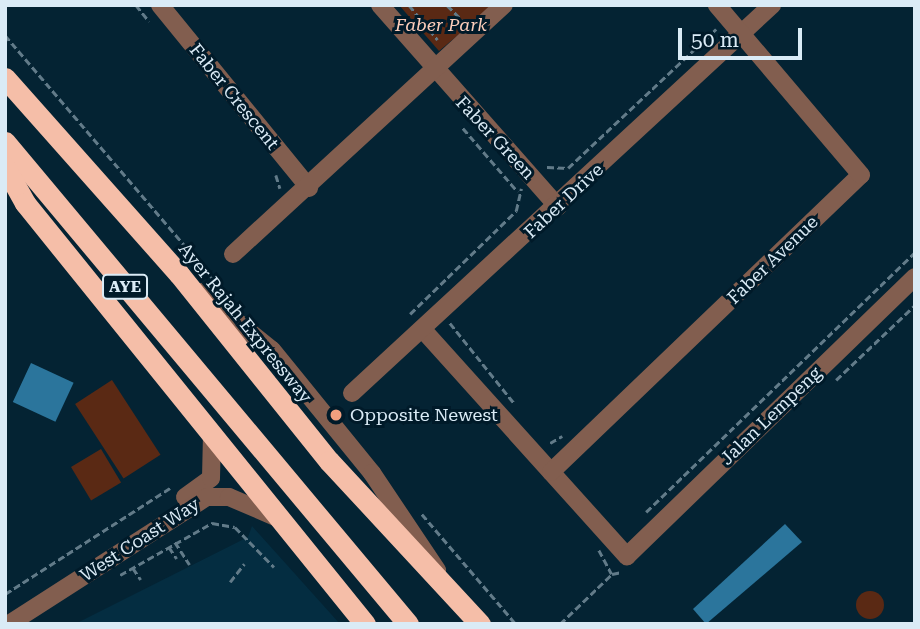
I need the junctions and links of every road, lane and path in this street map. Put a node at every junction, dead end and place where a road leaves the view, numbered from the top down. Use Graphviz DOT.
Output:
graph roads {
  1 [pos="160,5"];
  2 [pos="380,5"];
  3 [pos="409,5"];
  4 [pos="447,5"];
  5 [pos="504,5"];
  6 [pos="717,5"];
  7 [pos="772,5"];
  8 [pos="469,27"];
  9 [pos="743,34"];
  10 [pos="5,35"];
  11 [pos="444,48"];
  12 [pos="434,69"];
  13 [pos="5,78"];
  14 [pos="455,118"];
  15 [pos="5,142"];
  16 [pos="5,167"];
  17 [pos="309,188"];
  18 [pos="518,192"];
  19 [pos="558,207"];
  20 [pos="915,252"];
  21 [pos="233,254"];
  22 [pos="915,277"];
  23 [pos="223,290"];
  24 [pos="425,332"];
  25 [pos="352,393"];
  26 [pos="570,429"];
  27 [pos="212,434"];
  28 [pos="548,443"];
  29 [pos="551,472"];
  30 [pos="178,483"];
  31 [pos="418,510"];
  32 [pos="278,519"];
  33 [pos="639,519"];
  34 [pos="169,547"];
  35 [pos="177,559"];
  36 [pos="91,564"];
  37 [pos="244,564"];
  38 [pos="190,565"];
  39 [pos="133,567"];
  40 [pos="274,567"];
  41 [pos="612,574"];
  42 [pos="141,580"];
  43 [pos="230,582"];
  44 [pos="5,594"];
  45 [pos="5,612"];
  46 [pos="30,612"];
  47 [pos="9,624"];
  48 [pos="365,624"];
  49 [pos="408,624"];
  50 [pos="481,624"];
  51 [pos="516,624"];
  52 [pos="560,624"];
  1 -- 17 [label="street, Faber Crescent"];
  2 -- 12 [label="street, Faber Green"];
  3 -- 11 [label="path"];
  4 -- 8 [label="path"];
  5 -- 12 [label="street"];
  6 -- 9 [label="street"];
  7 -- 9 [label="street, Faber Drive"];
  9 -- 19 [label="street, Faber Drive"];
  9 -- 29 [label="street, Faber Avenue"];
  10 -- 23 [label="path"];
  12 -- 17 [label="street"];
  12 -- 19 [label="street, Faber Green"];
  13 -- 50 [label="highway, Ayer Rajah Expressway / AYE"];
  14 -- 18 [label="path"];
  15 -- 49 [label="highway, AYE"];
  16 -- 27 [label="highway"];
  17 -- 21 [label="street"];
  19 -- 24 [label="street, Faber Drive"];
  20 -- 33 [label="path"];
  22 -- 29 [label="street, Jalan Lempeng"];
  24 -- 25 [label="street, Faber Drive"];
  24 -- 29 [label="street"];
  26 -- 28 [label="path"];
  27 -- 32 [label="highway"];
  27 -- 36 [label="street, West Coast Way"];
  30 -- 44 [label="path"];
  31 -- 51 [label="path"];
  32 -- 36 [label="street, West Coast Way"];
  32 -- 48 [label="highway"];
  34 -- 35 [label="path"];
  36 -- 46 [label="street, West Coast Way"];
  37 -- 43 [label="path"];
  38 -- 40 [label="path"];
  39 -- 42 [label="path"];
  41 -- 52 [label="path"];
  45 -- 46 [label="street, West Coast Way"];
  46 -- 47 [label="street, West Coast Way"];
}
